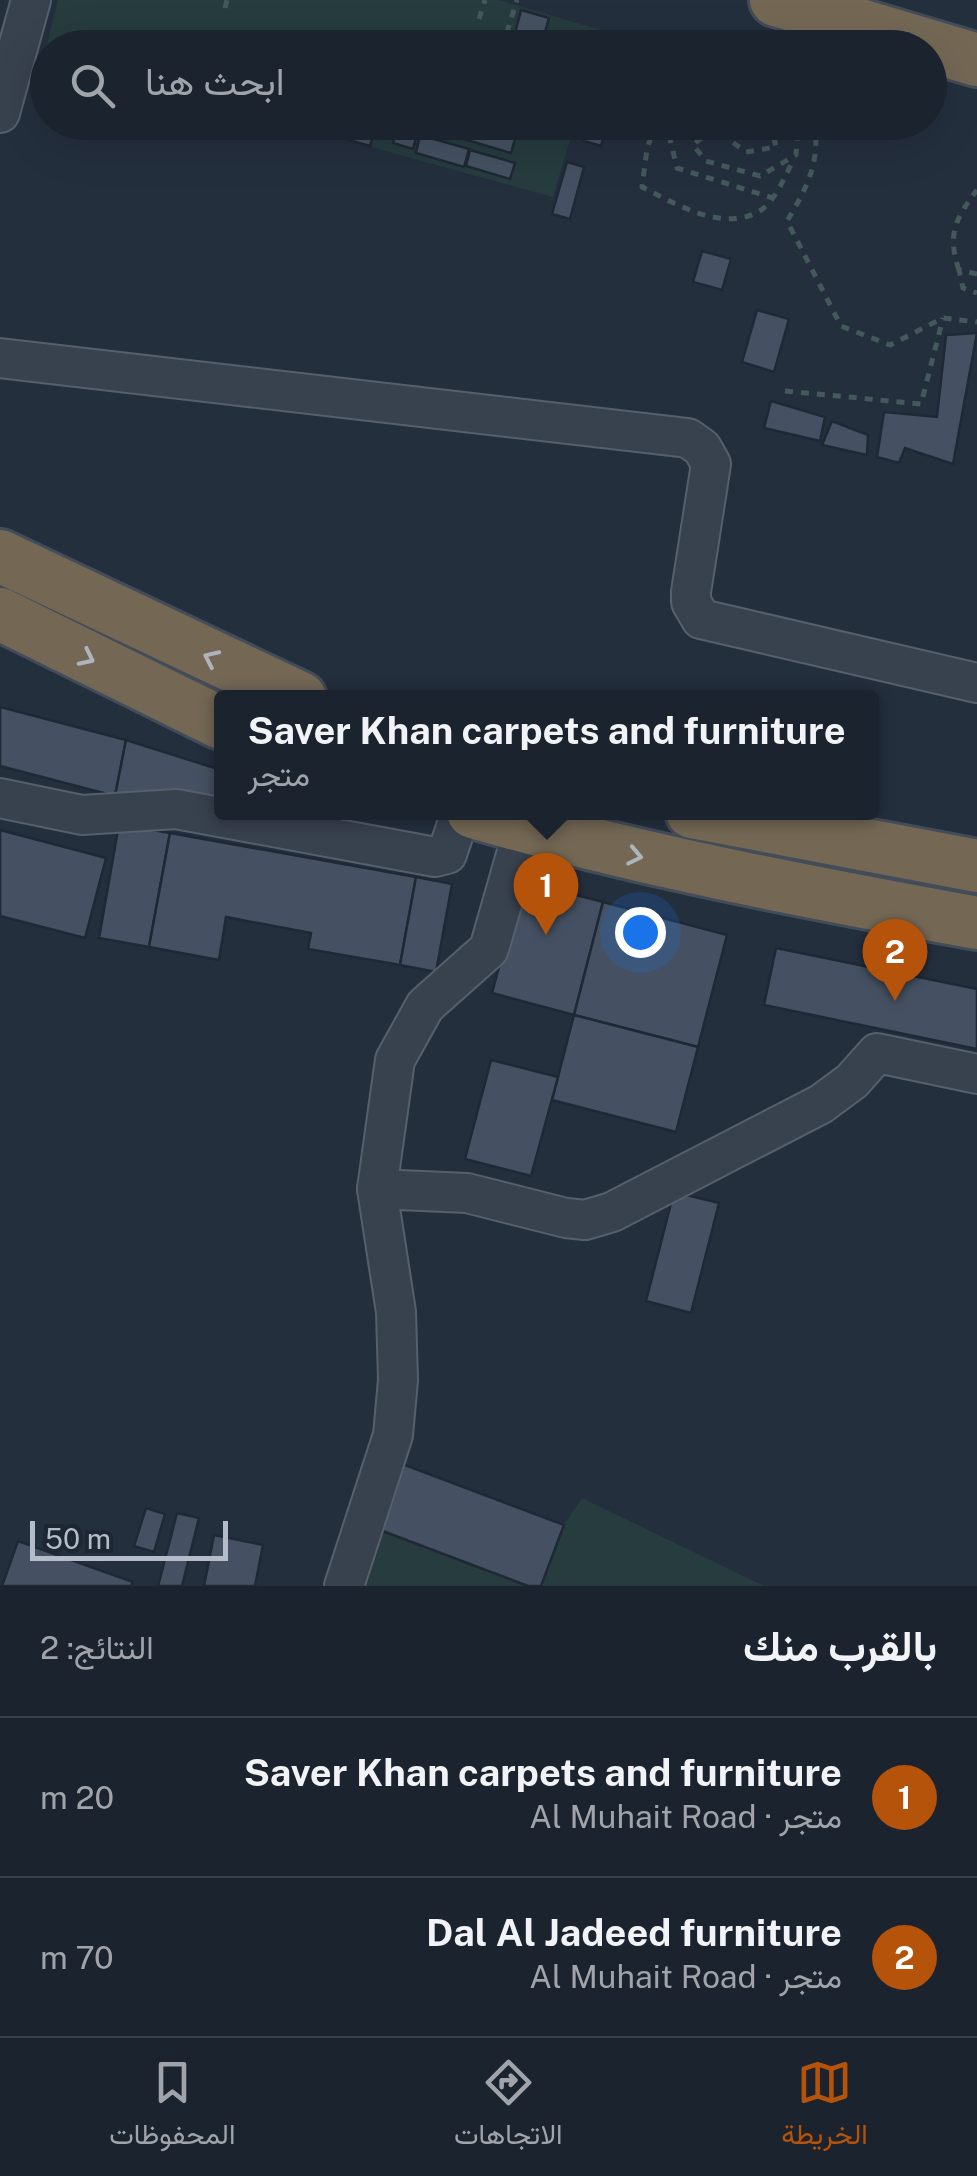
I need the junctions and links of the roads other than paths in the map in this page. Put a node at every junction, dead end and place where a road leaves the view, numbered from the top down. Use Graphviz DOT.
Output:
graph roads {
  1 [pos="31,0"];
  2 [pos="890,0"];
  3 [pos="779,1"];
  4 [pos="876,30"];
  5 [pos="947,51"];
  6 [pos="977,60"];
  7 [pos="0,113"];
  8 [pos="0,358"];
  9 [pos="0,556"];
  10 [pos="0,614"];
  11 [pos="977,683"];
  12 [pos="283,690"];
  13 [pos="214,720"];
  14 [pos="0,798"];
  15 [pos="214,816"];
  16 [pos="235,820"];
  17 [pos="459,820"];
  18 [pos="500,820"];
  19 [pos="734,820"];
  20 [pos="524,827"];
  21 [pos="977,866"];
  22 [pos="977,923"];
  23 [pos="977,1074"];
  24 [pos="378,1189"];
  25 [pos="344,1586"];
  1 -- 7 [label="street"];
  2 -- 3 [label="highway"];
  3 -- 4 [label="highway"];
  5 -- 6 [label="highway"];
  8 -- 11 [label="street"];
  12 -- 9 [label="highway, one-way"];
  10 -- 13 [label="highway, one-way"];
  14 -- 15 [label="street"];
  16 -- 17 [label="street"];
  18 -- 20 [label="highway"];
  19 -- 21 [label="highway"];
  20 -- 22 [label="highway, one-way"];
  20 -- 24 [label="street"];
  23 -- 24 [label="street"];
  24 -- 25 [label="street"];
}
